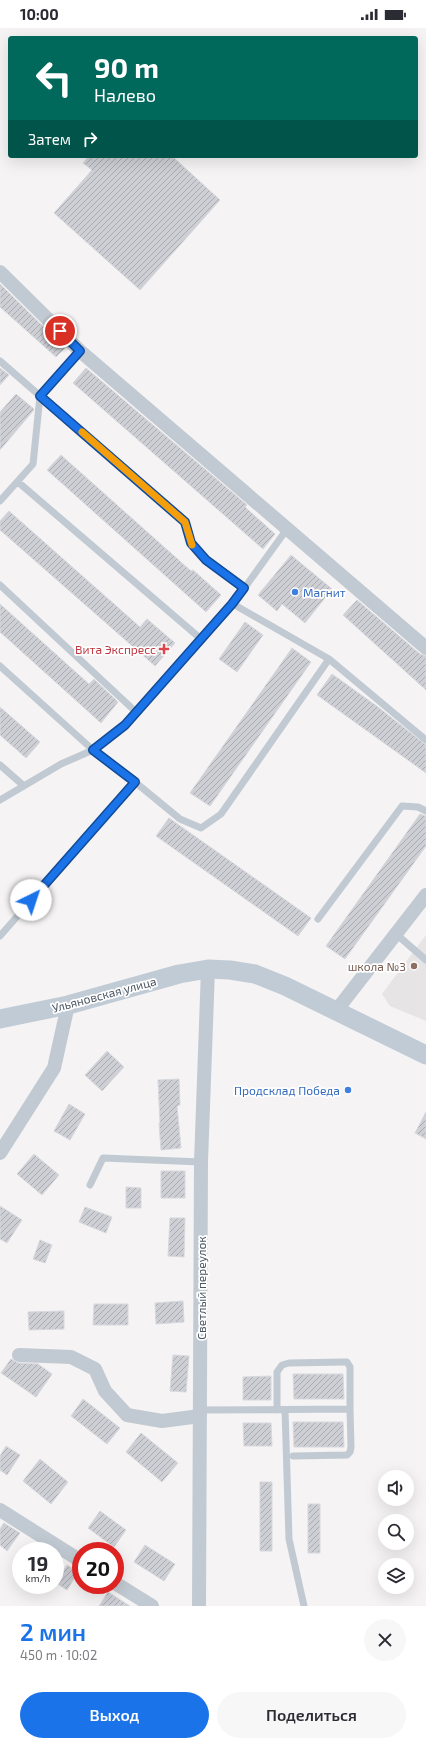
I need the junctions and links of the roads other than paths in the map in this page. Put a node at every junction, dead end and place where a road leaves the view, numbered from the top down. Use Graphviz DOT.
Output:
graph roads {
  1 [pos="0,272"];
  2 [pos="80,351"];
  3 [pos="0,361"];
  4 [pos="40,396"];
  5 [pos="18,482"];
  6 [pos="0,501"];
  7 [pos="287,529"];
  8 [pos="0,585"];
  9 [pos="244,588"];
  10 [pos="232,604"];
  11 [pos="201,639"];
  12 [pos="426,648"];
  13 [pos="329,659"];
  14 [pos="0,666"];
  15 [pos="136,712"];
  16 [pos="426,740"];
  17 [pos="93,750"];
  18 [pos="0,765"];
  19 [pos="135,782"];
  20 [pos="24,786"];
  21 [pos="0,800"];
  22 [pos="426,811"];
  23 [pos="426,895"];
  24 [pos="318,919"];
  25 [pos="396,934"];
  26 [pos="0,936"];
  27 [pos="426,960"];
  28 [pos="208,970"];
  29 [pos="68,1004"];
  30 [pos="336,1011"];
  31 [pos="0,1019"];
  32 [pos="426,1056"];
  33 [pos="0,1153"];
  34 [pos="201,1162"];
  35 [pos="90,1185"];
  36 [pos="19,1355"];
  37 [pos="350,1409"];
  38 [pos="277,1410"];
  39 [pos="285,1410"];
  40 [pos="200,1413"];
  41 [pos="293,1456"];
  42 [pos="0,1510"];
  43 [pos="72,1555"];
  44 [pos="124,1589"];
  45 [pos="152,1606"];
  46 [pos="199,1606"];
  47 [pos="304,1606"];
  1 -- 2 [label="street"];
  2 -- 4 [label="lane"];
  2 -- 7 [label="street"];
  3 -- 4 [label="lane"];
  4 -- 5 [label="lane"];
  4 -- 9 [label="lane"];
  5 -- 6 [label="lane"];
  5 -- 11 [label="lane"];
  7 -- 9 [label="lane"];
  7 -- 12 [label="street"];
  8 -- 15 [label="lane"];
  9 -- 10 [label="lane"];
  10 -- 11 [label="lane"];
  10 -- 13 [label="lane"];
  11 -- 15 [label="lane"];
  13 -- 16 [label="lane"];
  13 -- 19 [label="lane"];
  14 -- 17 [label="lane"];
  15 -- 17 [label="lane"];
  17 -- 19 [label="lane"];
  17 -- 20 [label="lane"];
  18 -- 20 [label="lane"];
  19 -- 26 [label="lane"];
  20 -- 21 [label="lane"];
  22 -- 24 [label="lane"];
  23 -- 25 [label="street"];
  25 -- 27 [label="lane"];
  25 -- 30 [label="street"];
  28 -- 29 [label="street, Ульяновская улица"];
  28 -- 30 [label="street, Ульяновская улица"];
  28 -- 34 [label="street, Светлый переулок"];
  29 -- 31 [label="street, Ульяновская улица"];
  29 -- 33 [label="street"];
  30 -- 32 [label="street, Ульяновская улица"];
  34 -- 35 [label="lane"];
  34 -- 40 [label="street, Светлый переулок"];
  36 -- 40 [label="street"];
  37 -- 38 [label="lane"];
  37 -- 39 [label="lane"];
  37 -- 41 [label="lane"];
  38 -- 39 [label="lane"];
  38 -- 40 [label="lane"];
  39 -- 47 [label="lane"];
  40 -- 46 [label="street, Светлый переулок"];
  42 -- 43 [label="street"];
  44 -- 45 [label="street"];
}
